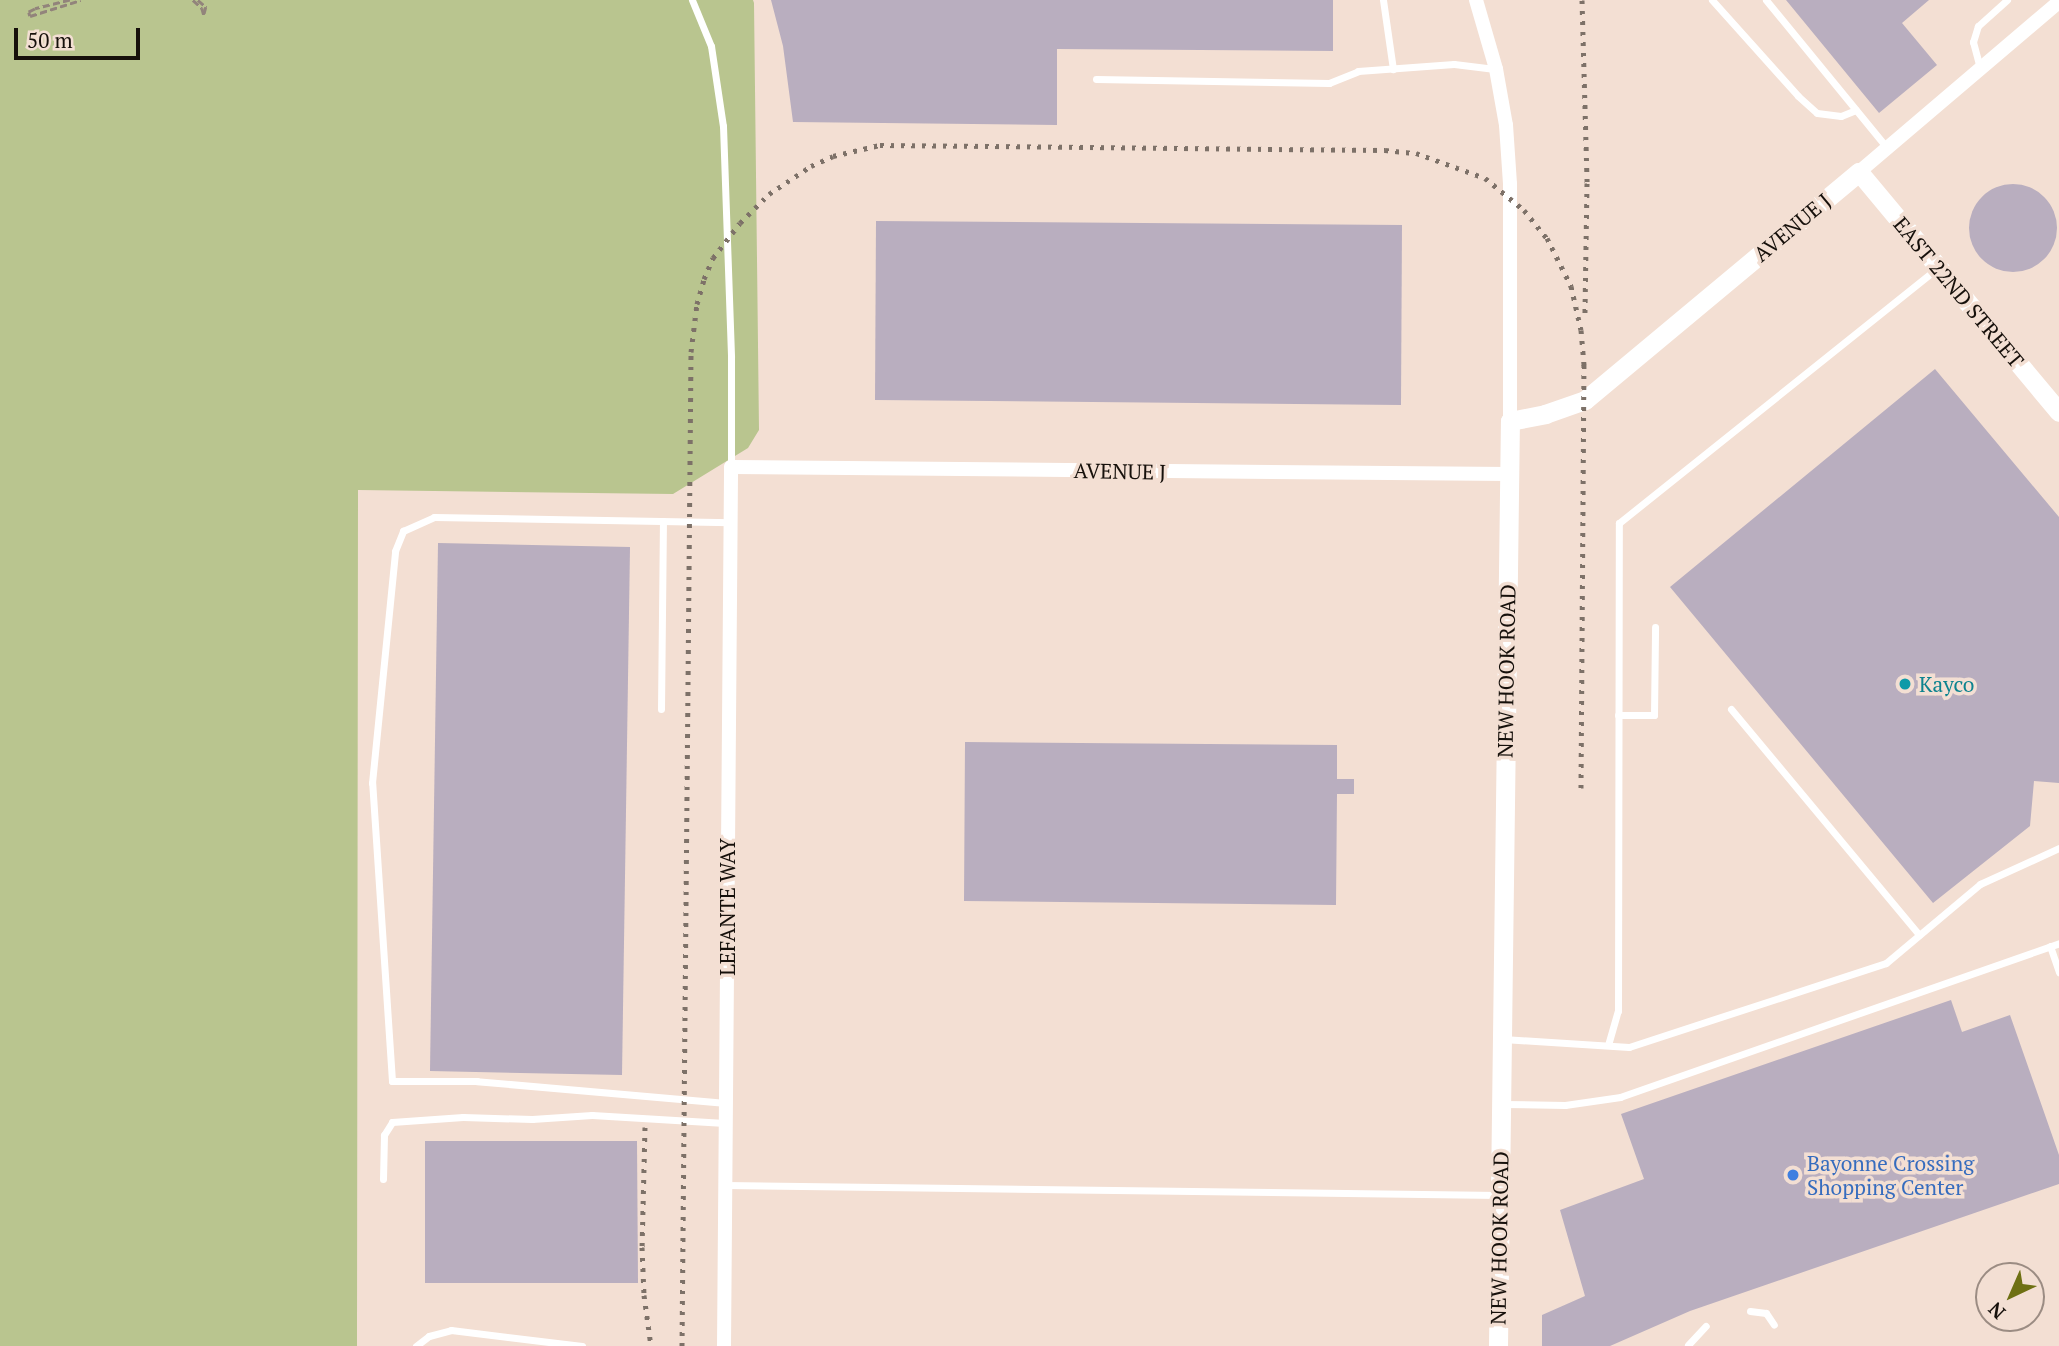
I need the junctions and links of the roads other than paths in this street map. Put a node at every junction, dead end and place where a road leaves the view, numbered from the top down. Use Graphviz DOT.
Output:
graph roads {
  1 [pos="692,0"];
  2 [pos="1383,0"];
  3 [pos="1476,0"];
  4 [pos="1712,0"];
  5 [pos="1766,0"];
  6 [pos="2007,0"];
  7 [pos="2059,2"];
  8 [pos="1980,68"];
  9 [pos="1393,69"];
  10 [pos="1496,69"];
  11 [pos="1096,79"];
  12 [pos="1856,110"];
  13 [pos="1887,148"];
  14 [pos="1858,172"];
  15 [pos="1939,268"];
  16 [pos="2059,412"];
  17 [pos="1510,421"];
  18 [pos="731,467"];
  19 [pos="1509,474"];
  20 [pos="663,521"];
  21 [pos="730,522"];
  22 [pos="1656,626"];
  23 [pos="661,709"];
  24 [pos="1731,709"];
  25 [pos="1618,715"];
  26 [pos="2059,848"];
  27 [pos="1919,935"];
  28 [pos="2059,943"];
  29 [pos="2050,946"];
  30 [pos="2059,972"];
  31 [pos="1502,1039"];
  32 [pos="1608,1045"];
  33 [pos="726,1103"];
  34 [pos="1501,1104"];
  35 [pos="725,1123"];
  36 [pos="383,1179"];
  37 [pos="725,1185"];
  38 [pos="1500,1195"];
  39 [pos="1750,1311"];
  40 [pos="1774,1325"];
  41 [pos="1706,1326"];
  42 [pos="1688,1345"];
  43 [pos="416,1346"];
  44 [pos="582,1346"];
  45 [pos="724,1346"];
  46 [pos="1498,1346"];
  1 -- 18 [label="lane"];
  2 -- 9 [label="lane"];
  3 -- 10 [label="street, NEW HOOK ROAD"];
  4 -- 12 [label="lane"];
  5 -- 12 [label="lane"];
  6 -- 8 [label="lane"];
  7 -- 8 [label="street, AVENUE J"];
  8 -- 13 [label="street, AVENUE J"];
  9 -- 10 [label="lane"];
  9 -- 11 [label="lane"];
  10 -- 17 [label="street, NEW HOOK ROAD"];
  12 -- 13 [label="lane"];
  13 -- 14 [label="street, AVENUE J"];
  14 -- 15 [label="street, EAST 22ND STREET"];
  14 -- 17 [label="street, AVENUE J"];
  15 -- 16 [label="street, EAST 22ND STREET"];
  15 -- 25 [label="lane"];
  17 -- 19 [label="street, NEW HOOK ROAD"];
  18 -- 19 [label="street, AVENUE J"];
  18 -- 21 [label="street, LEFANTE WAY"];
  19 -- 31 [label="street, NEW HOOK ROAD"];
  20 -- 21 [label="lane"];
  20 -- 23 [label="lane"];
  20 -- 33 [label="lane"];
  21 -- 33 [label="street, LEFANTE WAY"];
  22 -- 25 [label="lane"];
  24 -- 27 [label="lane"];
  25 -- 32 [label="lane"];
  26 -- 27 [label="lane"];
  27 -- 32 [label="lane"];
  28 -- 29 [label="lane"];
  29 -- 30 [label="lane"];
  29 -- 34 [label="lane"];
  31 -- 32 [label="lane"];
  31 -- 34 [label="street, NEW HOOK ROAD"];
  33 -- 35 [label="street, LEFANTE WAY"];
  34 -- 38 [label="street, NEW HOOK ROAD"];
  35 -- 36 [label="lane"];
  35 -- 37 [label="street, LEFANTE WAY"];
  37 -- 38 [label="lane"];
  37 -- 45 [label="street, LEFANTE WAY"];
  38 -- 46 [label="street, NEW HOOK ROAD"];
  39 -- 40 [label="lane"];
  41 -- 42 [label="lane"];
  43 -- 44 [label="lane"];
}
